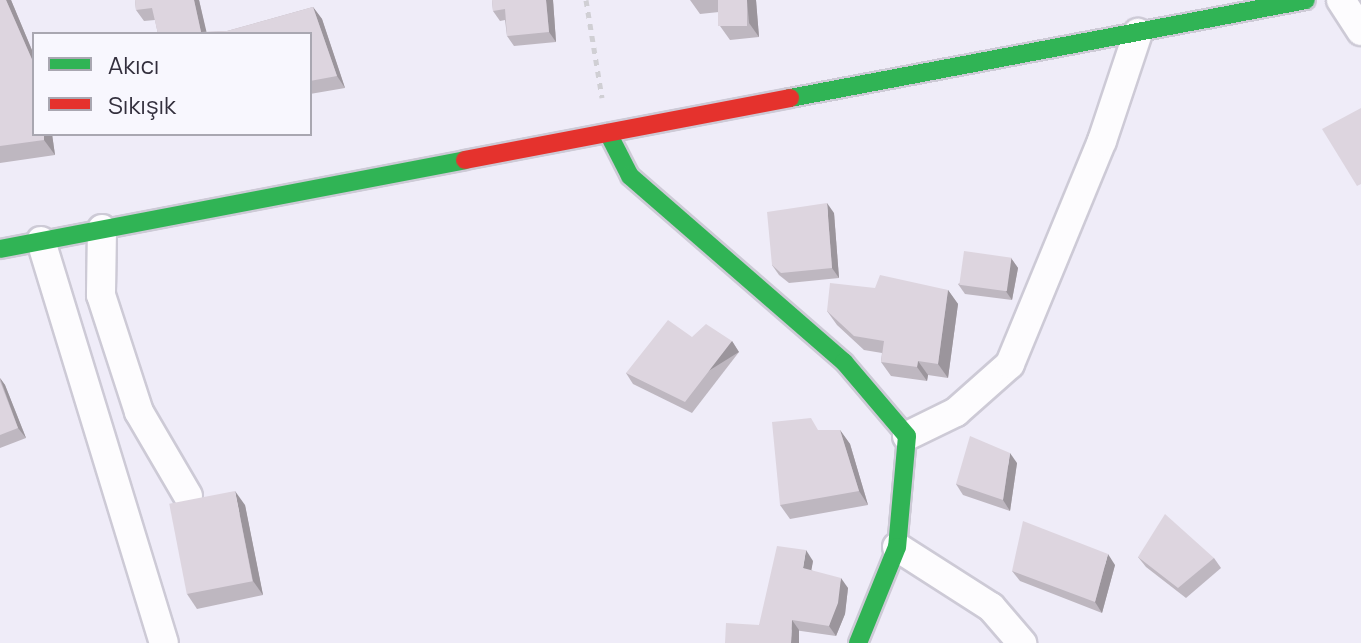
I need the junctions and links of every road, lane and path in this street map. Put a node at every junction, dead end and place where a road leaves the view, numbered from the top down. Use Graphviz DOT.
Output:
graph roads {
  1 [pos="586,0"];
  2 [pos="1306,0"];
  3 [pos="1341,0"];
  4 [pos="1258,5"];
  5 [pos="1361,31"];
  6 [pos="1138,33"];
  7 [pos="608,133"];
  8 [pos="102,229"];
  9 [pos="41,241"];
  10 [pos="0,249"];
  11 [pos="907,436"];
  12 [pos="188,496"];
  13 [pos="897,547"];
  14 [pos="164,643"];
  15 [pos="858,643"];
  16 [pos="1022,643"];
  1 -- 7 [label="path"];
  2 -- 4 [label="street"];
  3 -- 5 [label="street"];
  4 -- 6 [label="street"];
  6 -- 7 [label="street"];
  6 -- 11 [label="street"];
  7 -- 8 [label="street"];
  7 -- 11 [label="street"];
  8 -- 9 [label="street"];
  8 -- 12 [label="street"];
  9 -- 10 [label="street"];
  9 -- 14 [label="street"];
  11 -- 13 [label="street"];
  13 -- 15 [label="street"];
  13 -- 16 [label="street"];
}
